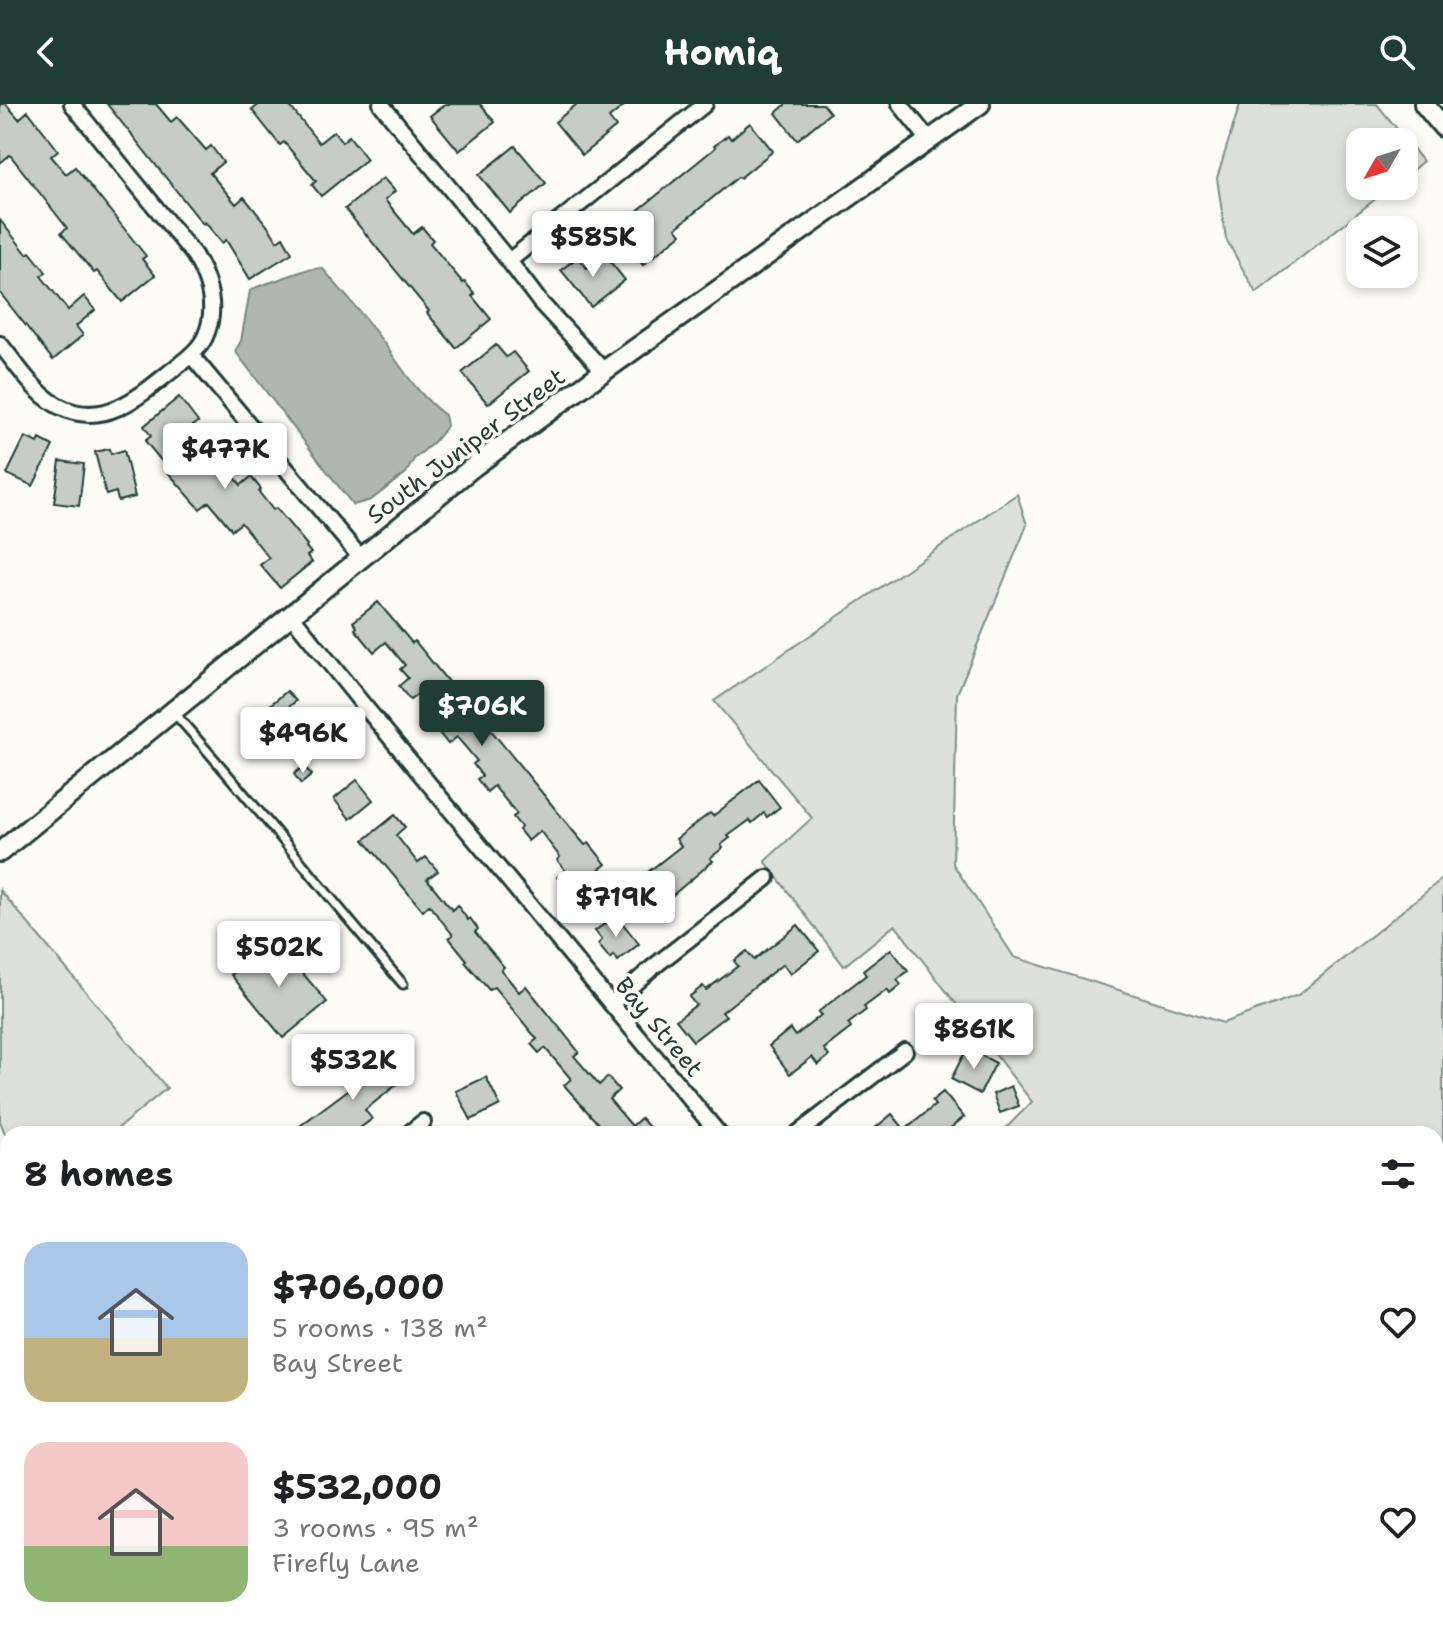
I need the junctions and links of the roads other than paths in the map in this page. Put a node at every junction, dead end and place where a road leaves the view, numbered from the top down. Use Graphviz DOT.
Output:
graph roads {
  1 [pos="72,104"];
  2 [pos="381,104"];
  3 [pos="705,104"];
  4 [pos="900,104"];
  5 [pos="980,104"];
  6 [pos="1424,104"];
  7 [pos="1443,127"];
  8 [pos="929,140"];
  9 [pos="509,261"];
  10 [pos="0,344"];
  11 [pos="191,355"];
  12 [pos="604,371"];
  13 [pos="360,557"];
  14 [pos="291,615"];
  15 [pos="172,711"];
  16 [pos="0,852"];
  17 [pos="767,878"];
  18 [pos="403,984"];
  19 [pos="611,1004"];
  20 [pos="905,1051"];
  21 [pos="423,1122"];
  22 [pos="418,1126"];
  23 [pos="712,1126"];
  24 [pos="807,1126"];
  1 -- 11 [label="street"];
  2 -- 9 [label="street"];
  3 -- 9 [label="street"];
  4 -- 8 [label="street"];
  5 -- 8 [label="street, South Juniper Street"];
  6 -- 7 [label="street"];
  8 -- 12 [label="street, South Juniper Street"];
  9 -- 12 [label="street"];
  10 -- 11 [label="street"];
  11 -- 13 [label="street"];
  12 -- 13 [label="street, South Juniper Street"];
  13 -- 14 [label="street, South Juniper Street"];
  14 -- 15 [label="street, South Juniper Street"];
  14 -- 19 [label="street, Bay Street"];
  15 -- 16 [label="street, South Juniper Street"];
  15 -- 18 [label="lane"];
  17 -- 19 [label="street"];
  19 -- 23 [label="street, Bay Street"];
  20 -- 24 [label="street"];
  21 -- 22 [label="street"];
}
